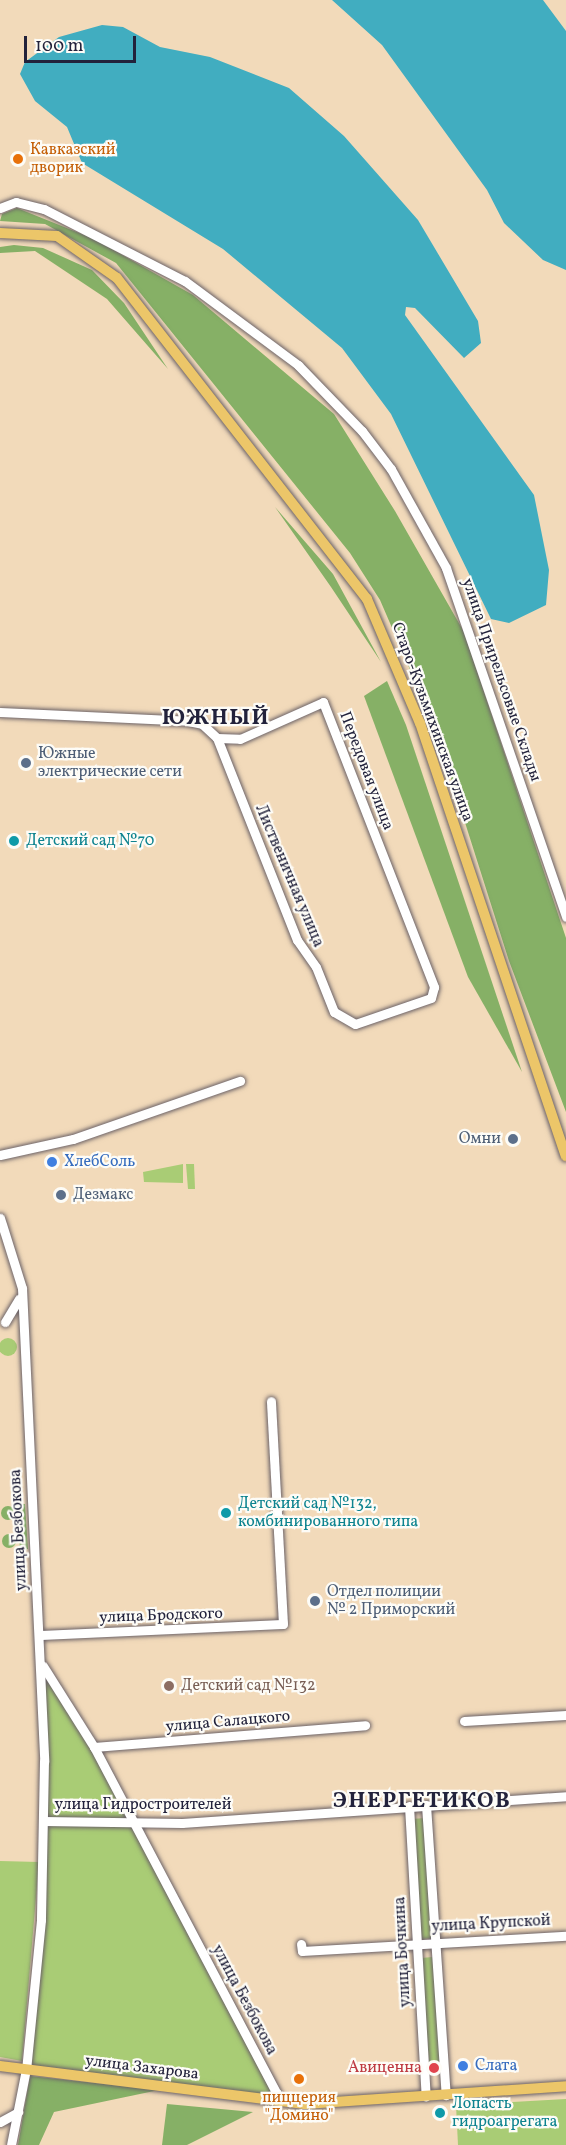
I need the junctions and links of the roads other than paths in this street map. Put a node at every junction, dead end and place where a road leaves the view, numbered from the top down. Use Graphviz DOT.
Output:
graph roads {
  1 [pos="4,206"];
  2 [pos="0,233"];
  3 [pos="44,234"];
  4 [pos="0,240"];
  5 [pos="0,712"];
  6 [pos="217,738"];
  7 [pos="566,917"];
  8 [pos="342,1020"];
  9 [pos="240,1081"];
  10 [pos="0,1155"];
  11 [pos="566,1155"];
  12 [pos="0,1218"];
  13 [pos="22,1288"];
  14 [pos="3,1321"];
  15 [pos="22,1322"];
  16 [pos="271,1401"];
  17 [pos="40,1635"];
  18 [pos="42,1664"];
  19 [pos="566,1715"];
  20 [pos="464,1721"];
  21 [pos="365,1725"];
  22 [pos="94,1747"];
  23 [pos="566,1796"];
  24 [pos="426,1805"];
  25 [pos="409,1806"];
  26 [pos="43,1821"];
  27 [pos="133,1823"];
  28 [pos="566,1936"];
  29 [pos="434,1942"];
  30 [pos="417,1943"];
  31 [pos="301,1944"];
  32 [pos="0,2060"];
  33 [pos="0,2066"];
  34 [pos="26,2069"];
  35 [pos="566,2086"];
  36 [pos="446,2095"];
  37 [pos="426,2097"];
  38 [pos="281,2101"];
  39 [pos="18,2112"];
  40 [pos="0,2122"];
  41 [pos="12,2145"];
  1 -- 7 [label="street, улица Прирельсовые Склады"];
  2 -- 3 [label="main road, Старо-Кузьмихинская улица"];
  3 -- 4 [label="main road, Старо-Кузьмихинская улица"];
  3 -- 11 [label="main road, Старо-Кузьмихинская улица"];
  5 -- 6 [label="street"];
  6 -- 8 [label="street, Лиственичная улица"];
  6 -- 8 [label="street, Передовая улица"];
  9 -- 10 [label="street"];
  12 -- 13 [label="street, улица Безбокова"];
  13 -- 14 [label="street"];
  13 -- 15 [label="street, улица Безбокова"];
  14 -- 15 [label="street"];
  15 -- 17 [label="street, улица Безбокова"];
  16 -- 17 [label="street, улица Бродского"];
  17 -- 18 [label="street, улица Безбокова"];
  18 -- 22 [label="street, улица Безбокова"];
  18 -- 26 [label="street, улица Безбокова"];
  19 -- 20 [label="street"];
  21 -- 22 [label="street, улица Салацкого"];
  22 -- 27 [label="street, улица Безбокова"];
  23 -- 24 [label="street, улица Гидростроителей"];
  24 -- 25 [label="street, улица Гидростроителей"];
  24 -- 29 [label="street, улица Бочкина"];
  25 -- 27 [label="street, улица Гидростроителей"];
  25 -- 30 [label="street, улица Бочкина"];
  26 -- 27 [label="street, улица Гидростроителей"];
  26 -- 34 [label="street, улица Безбокова"];
  27 -- 38 [label="street, улица Безбокова"];
  28 -- 29 [label="street, улица Крупской"];
  29 -- 30 [label="street, улица Крупской"];
  29 -- 36 [label="street, улица Бочкина"];
  30 -- 31 [label="street, улица Крупской"];
  30 -- 37 [label="street, улица Бочкина"];
  32 -- 34 [label="main road"];
  33 -- 34 [label="main road, улица Захарова"];
  34 -- 38 [label="main road, улица Захарова"];
  34 -- 39 [label="street, улица Безбокова"];
  35 -- 36 [label="main road"];
  36 -- 37 [label="main road"];
  37 -- 38 [label="main road"];
  39 -- 40 [label="street"];
  39 -- 41 [label="street, улица Безбокова"];
}
